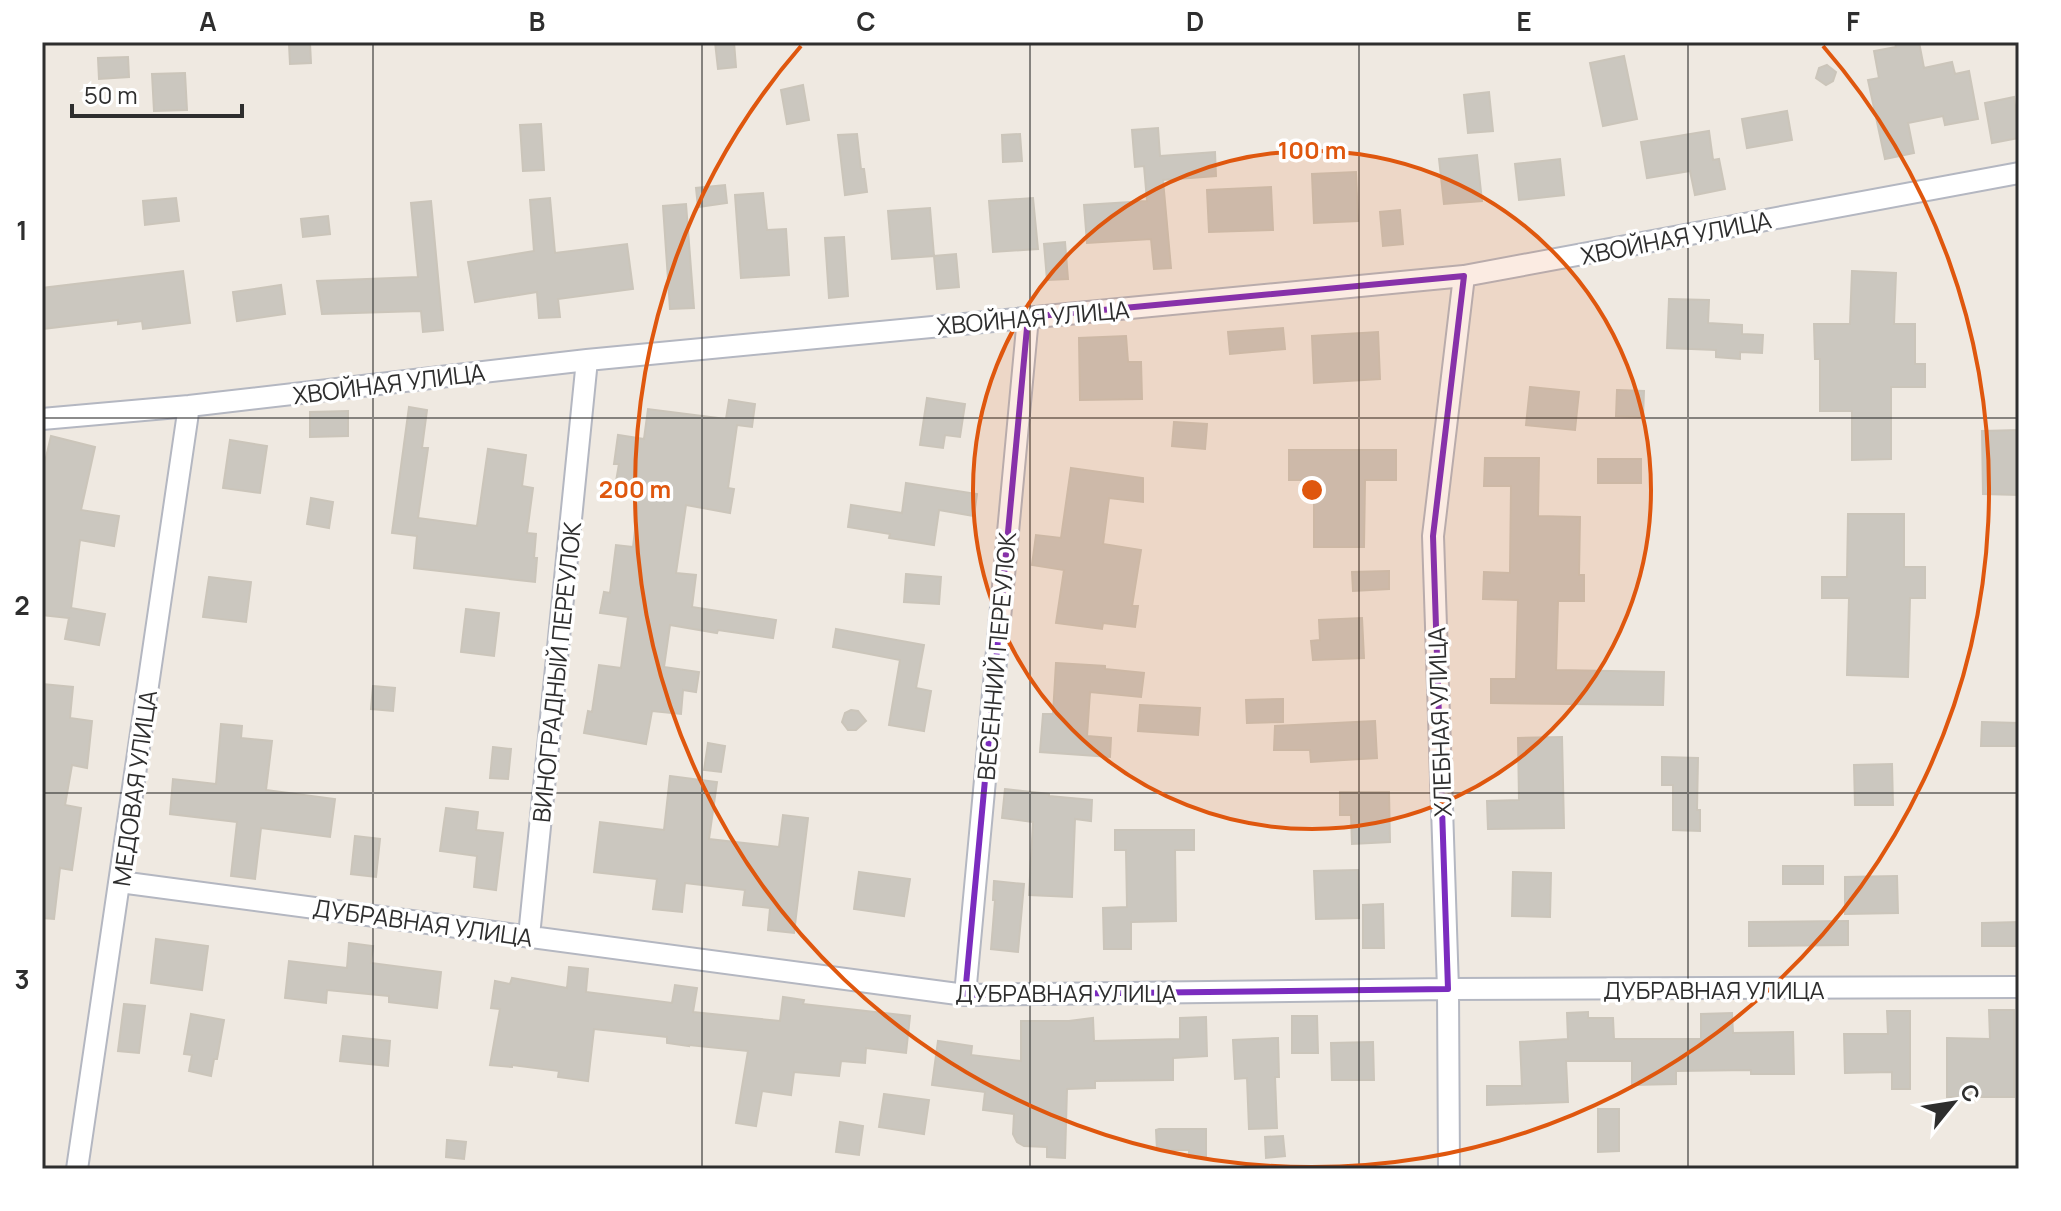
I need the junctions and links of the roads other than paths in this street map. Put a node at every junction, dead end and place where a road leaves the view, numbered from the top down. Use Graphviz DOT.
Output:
graph roads {
  1 [pos="2019,173"];
  2 [pos="1464,276"];
  3 [pos="1028,317"];
  4 [pos="587,360"];
  5 [pos="189,406"];
  6 [pos="42,419"];
  7 [pos="120,882"];
  8 [pos="529,936"];
  9 [pos="2019,987"];
  10 [pos="1448,989"];
  11 [pos="965,995"];
  12 [pos="77,1169"];
  13 [pos="1449,1169"];
  1 -- 2 [label="street, ХВОЙНАЯ УЛИЦА"];
  2 -- 3 [label="street, ХВОЙНАЯ УЛИЦА"];
  2 -- 10 [label="street, ХЛЕБНАЯ УЛИЦА"];
  3 -- 4 [label="street, ХВОЙНАЯ УЛИЦА"];
  3 -- 11 [label="street, ВЕСЕННИЙ ПЕРЕУЛОК"];
  4 -- 5 [label="street, ХВОЙНАЯ УЛИЦА"];
  4 -- 8 [label="street, ВИНОГРАДНЫЙ ПЕРЕУЛОК"];
  5 -- 6 [label="street, ХВОЙНАЯ УЛИЦА"];
  5 -- 7 [label="street, МЕДОВАЯ УЛИЦА"];
  7 -- 8 [label="street, ДУБРАВНАЯ УЛИЦА"];
  7 -- 12 [label="street, МЕДОВАЯ УЛИЦА"];
  8 -- 11 [label="street, ДУБРАВНАЯ УЛИЦА"];
  9 -- 10 [label="street, ДУБРАВНАЯ УЛИЦА"];
  10 -- 11 [label="street, ДУБРАВНАЯ УЛИЦА"];
  10 -- 13 [label="street, ХЛЕБНАЯ УЛИЦА"];
}
